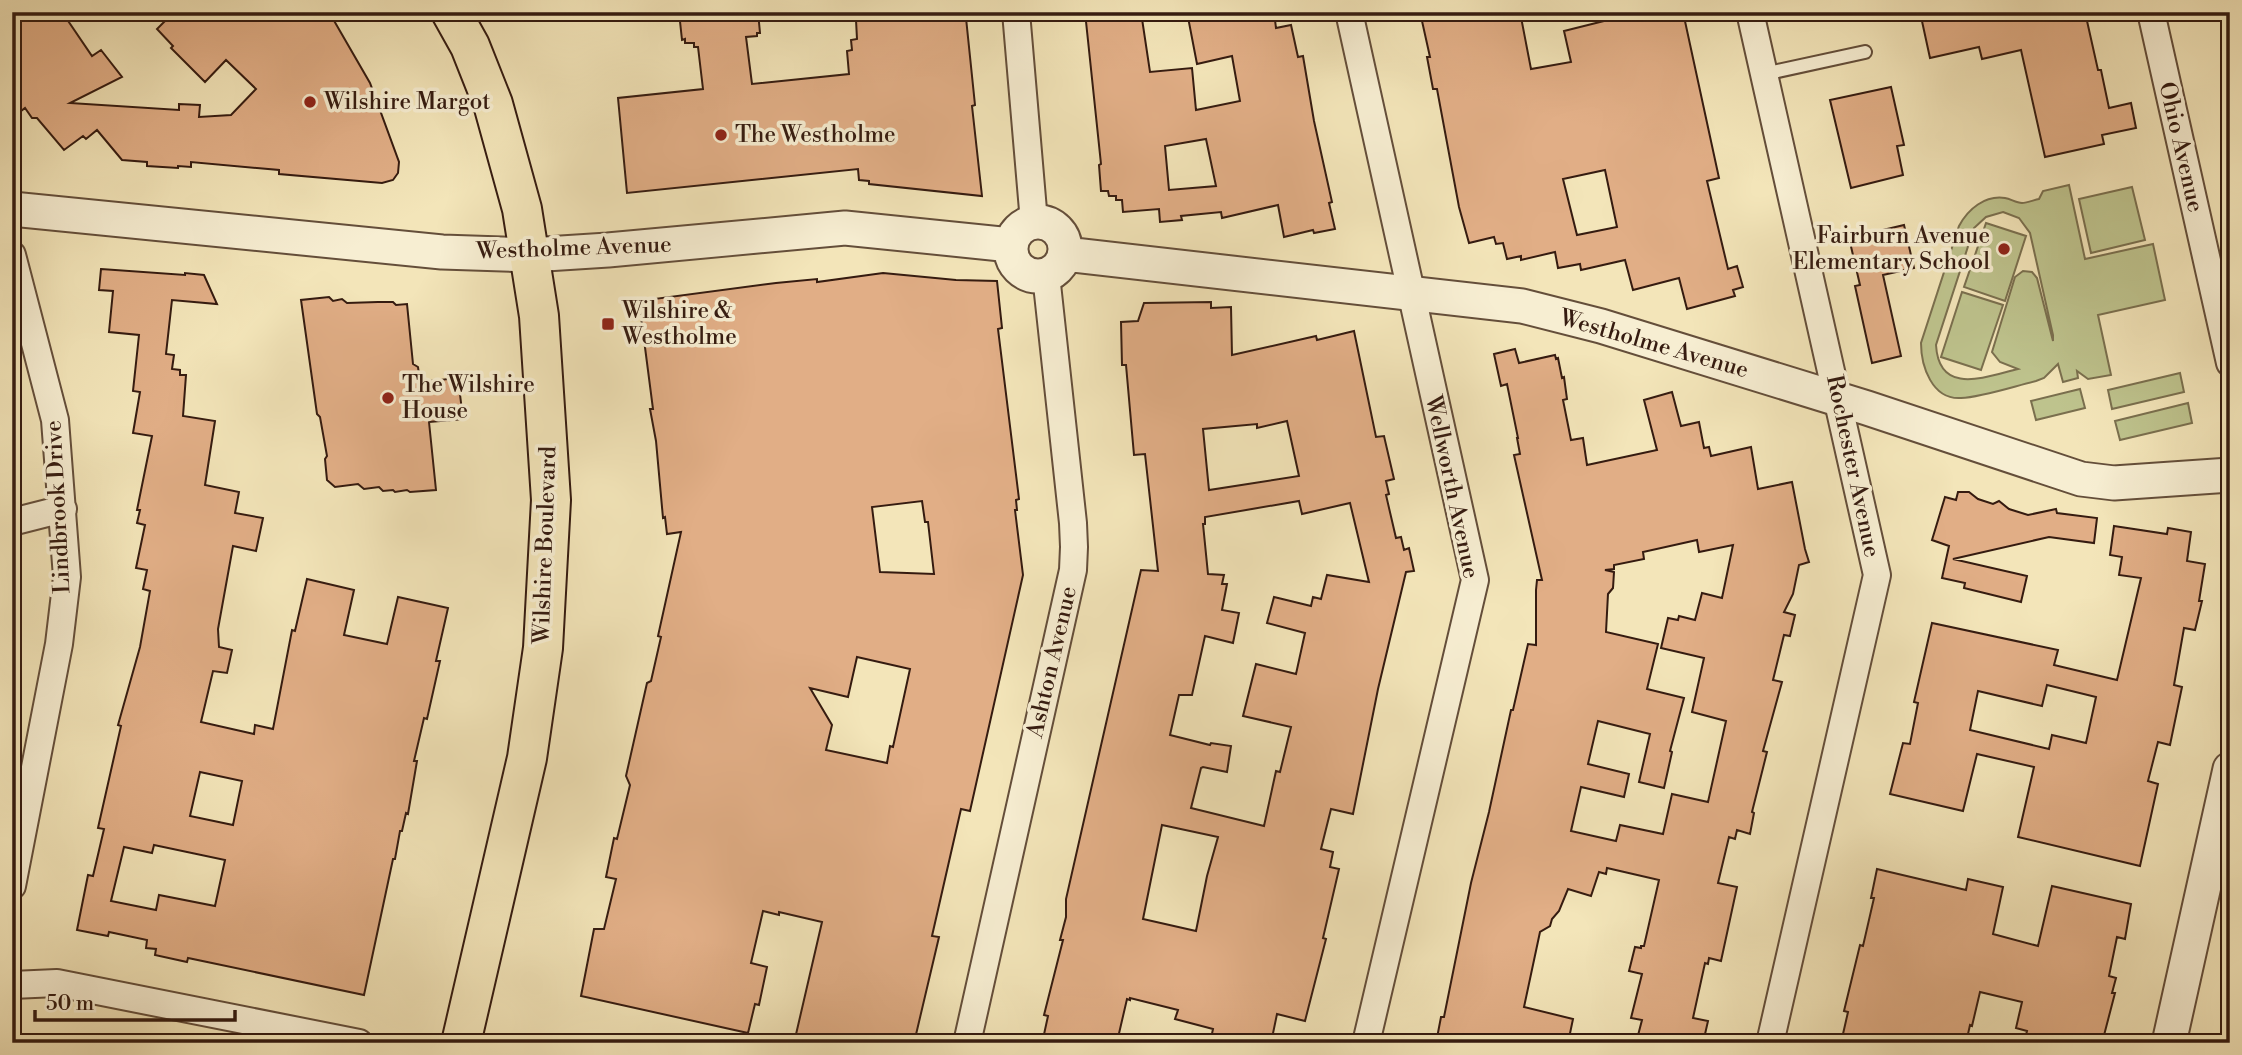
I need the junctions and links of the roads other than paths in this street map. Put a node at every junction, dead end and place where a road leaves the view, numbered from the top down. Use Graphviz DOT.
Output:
graph roads {
  1 [pos="451,12"];
  2 [pos="1016,12"];
  3 [pos="1349,12"];
  4 [pos="1750,12"];
  5 [pos="2151,12"];
  6 [pos="1865,52"];
  7 [pos="1764,74"];
  8 [pos="12,209"];
  9 [pos="1034,222"];
  10 [pos="1011,245"];
  11 [pos="12,255"];
  12 [pos="530,255"];
  13 [pos="1056,264"];
  14 [pos="1411,293"];
  15 [pos="2230,363"];
  16 [pos="1839,400"];
  17 [pos="2230,475"];
  18 [pos="63,509"];
  19 [pos="12,522"];
  20 [pos="2230,769"];
  21 [pos="12,886"];
  22 [pos="12,985"];
  23 [pos="359,1043"];
  24 [pos="461,1043"];
  25 [pos="967,1043"];
  26 [pos="1366,1043"];
  27 [pos="1770,1043"];
  28 [pos="2169,1043"];
  1 -- 12 [label="main road, Wilshire Boulevard"];
  2 -- 9 [label="street"];
  3 -- 14 [label="street, Wellworth Avenue"];
  4 -- 7 [label="street, Rochester Avenue"];
  5 -- 15 [label="street, Ohio Avenue"];
  6 -- 7 [label="lane"];
  7 -- 16 [label="street, Rochester Avenue"];
  8 -- 12 [label="street, Westholme Avenue"];
  9 -- 10 [label="street"];
  9 -- 13 [label="street"];
  10 -- 12 [label="street, Westholme Avenue"];
  10 -- 13 [label="street"];
  11 -- 18 [label="street, Lindbrook Drive"];
  12 -- 24 [label="main road, Wilshire Boulevard"];
  13 -- 14 [label="street, Westholme Avenue"];
  13 -- 25 [label="street, Ashton Avenue"];
  14 -- 16 [label="street, Westholme Avenue"];
  14 -- 26 [label="street, Wellworth Avenue"];
  16 -- 17 [label="street, Westholme Avenue"];
  16 -- 27 [label="street, Rochester Avenue"];
  18 -- 19 [label="street"];
  18 -- 21 [label="street, Lindbrook Drive"];
  20 -- 28 [label="street"];
  22 -- 23 [label="street"];
}
